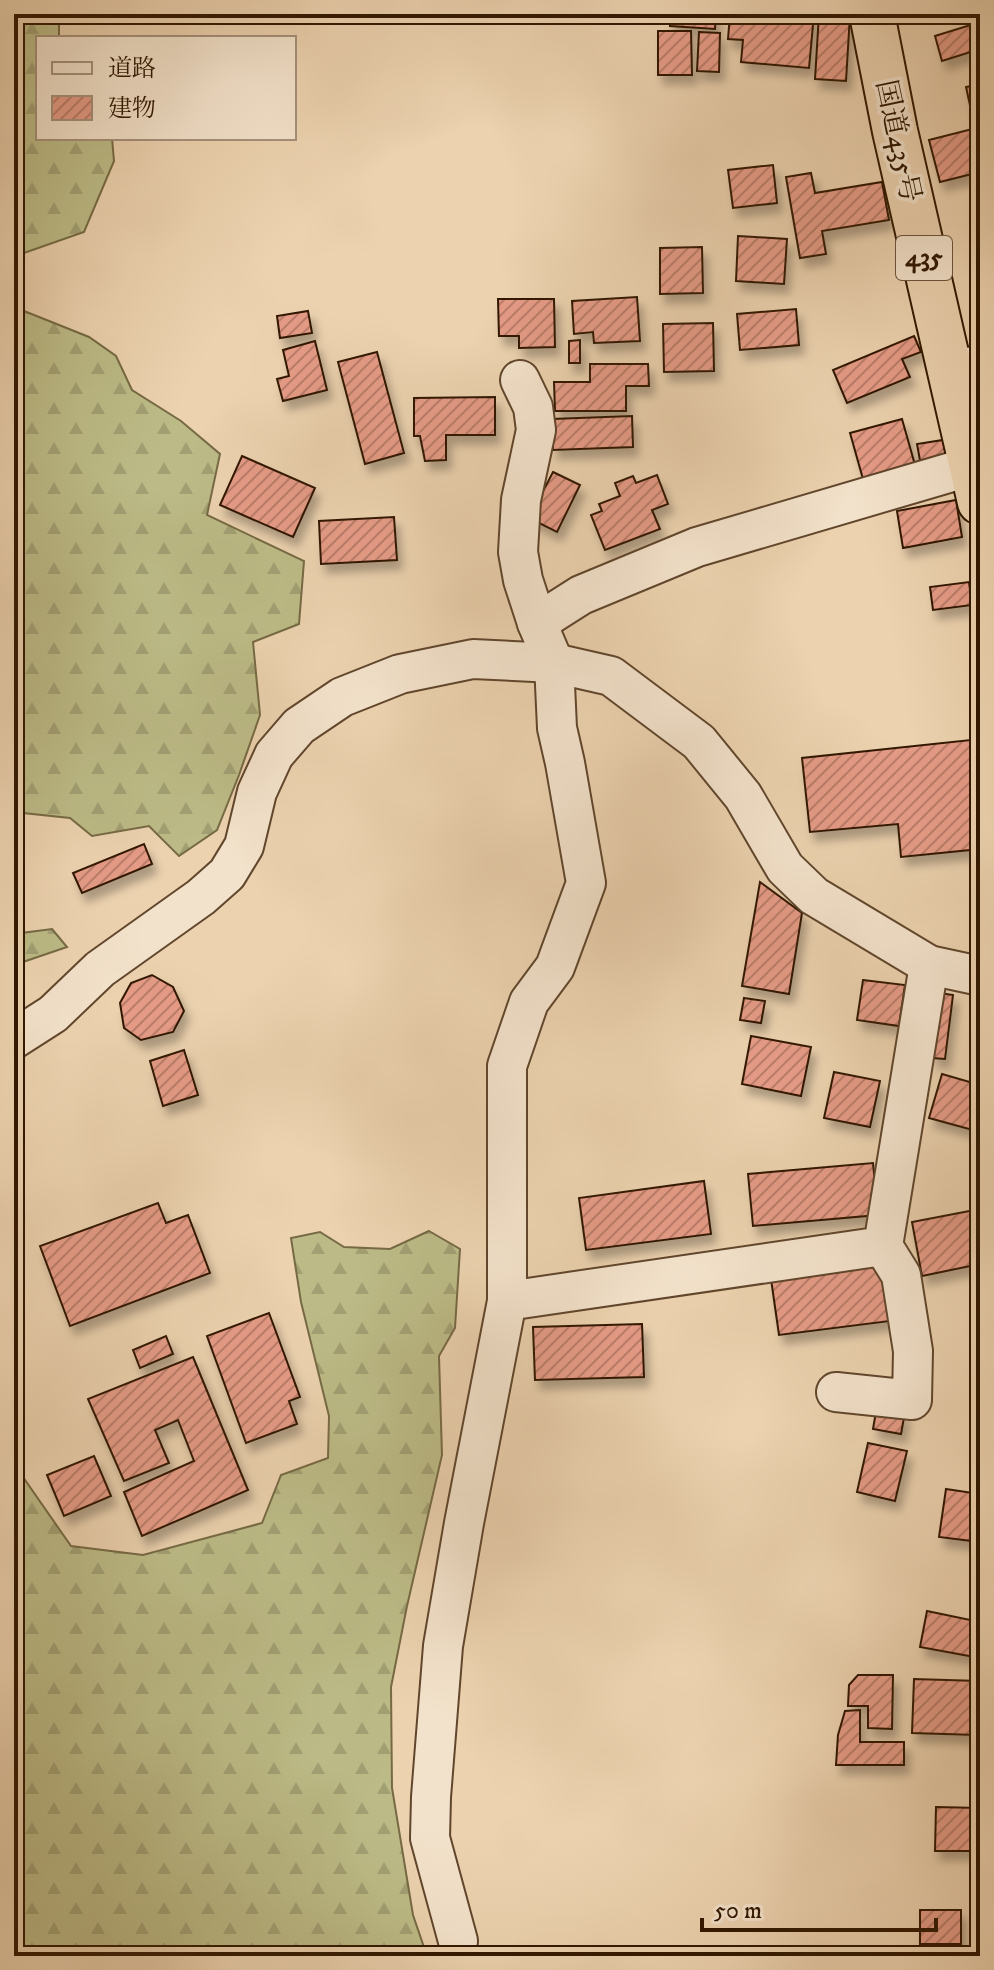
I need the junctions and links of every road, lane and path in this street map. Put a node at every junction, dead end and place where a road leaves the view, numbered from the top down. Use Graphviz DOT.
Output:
graph roads {
  1 [pos="872,14"];
  2 [pos="965,367"];
  3 [pos="520,380"];
  4 [pos="976,484"];
  5 [pos="537,623"];
  6 [pos="554,663"];
  7 [pos="929,965"];
  8 [pos="980,976"];
  9 [pos="14,1039"];
  10 [pos="883,1246"];
  11 [pos="507,1301"];
  12 [pos="836,1392"];
  13 [pos="458,1941"];
  1 -- 2 [label="highway, 国道435号 / 435"];
  2 -- 4 [label="highway, 国道435号 / 435"];
  3 -- 5 [label="street"];
  4 -- 5 [label="street"];
  5 -- 6 [label="street"];
  6 -- 7 [label="street"];
  6 -- 9 [label="street"];
  6 -- 11 [label="street"];
  7 -- 8 [label="street"];
  7 -- 10 [label="street"];
  10 -- 11 [label="street"];
  10 -- 12 [label="street"];
  11 -- 13 [label="street"];
}
